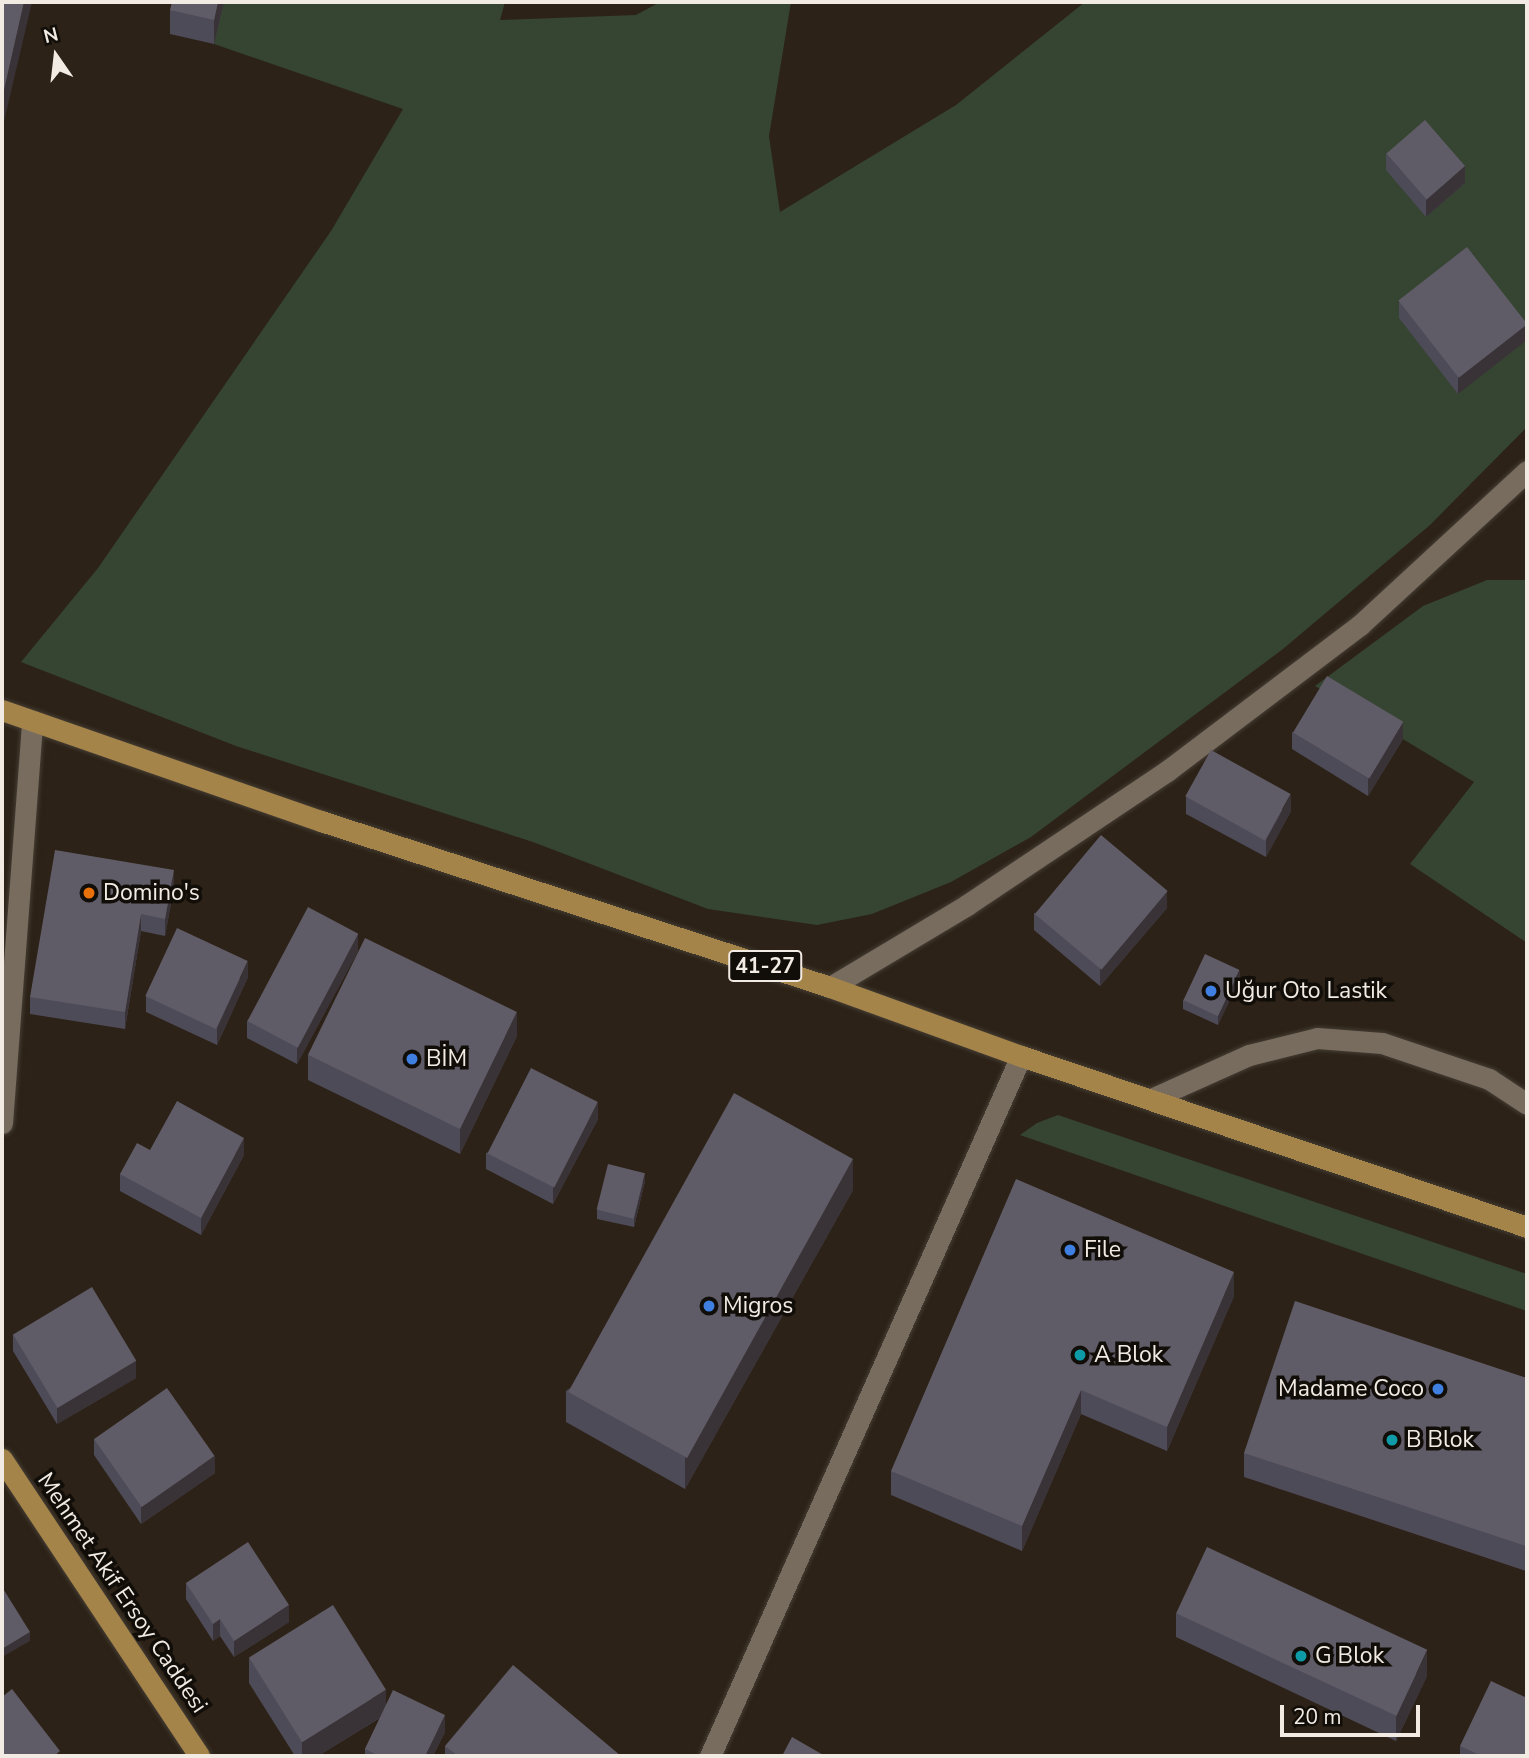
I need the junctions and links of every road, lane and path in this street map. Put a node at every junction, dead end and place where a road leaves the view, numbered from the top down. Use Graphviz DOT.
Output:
graph roads {
  1 [pos="1527,471"];
  2 [pos="2,710"];
  3 [pos="32,721"];
  4 [pos="830,987"];
  5 [pos="1021,1056"];
  6 [pos="1151,1099"];
  7 [pos="1527,1104"];
  8 [pos="2,1123"];
  9 [pos="1527,1227"];
  10 [pos="2,1459"];
  11 [pos="199,1756"];
  12 [pos="710,1756"];
  1 -- 4 [label="street"];
  2 -- 3 [label="main road, 41-27"];
  3 -- 4 [label="main road, 41-27"];
  3 -- 8 [label="street"];
  4 -- 5 [label="main road, 41-27"];
  5 -- 6 [label="main road, 41-27"];
  5 -- 12 [label="street"];
  6 -- 7 [label="street"];
  6 -- 9 [label="main road, 41-27"];
  10 -- 11 [label="main road, Mehmet Akif Ersoy Caddesi"];
}
